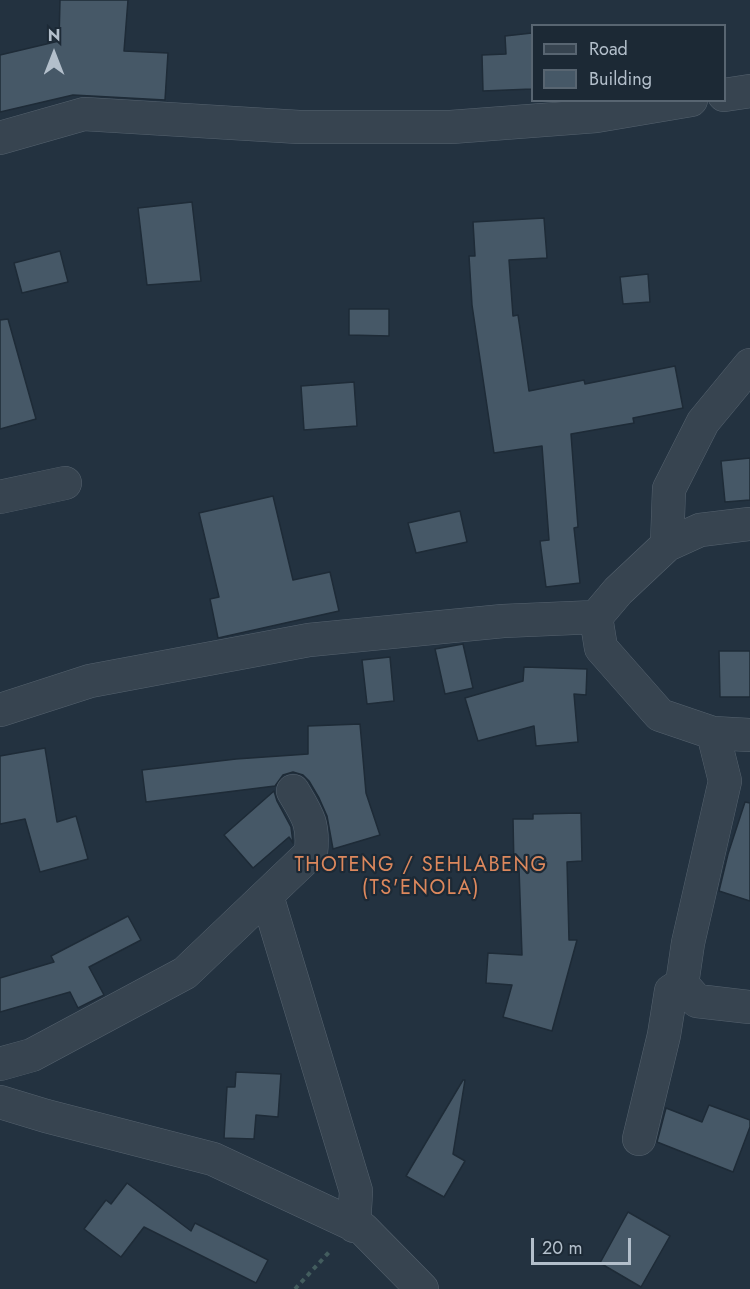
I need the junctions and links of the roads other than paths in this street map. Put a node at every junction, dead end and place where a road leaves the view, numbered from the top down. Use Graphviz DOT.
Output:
graph roads {
  1 [pos="750,91"];
  2 [pos="726,95"];
  3 [pos="679,102"];
  4 [pos="0,138"];
  5 [pos="750,365"];
  6 [pos="65,483"];
  7 [pos="0,497"];
  8 [pos="750,524"];
  9 [pos="667,545"];
  10 [pos="596,617"];
  11 [pos="0,710"];
  12 [pos="713,733"];
  13 [pos="750,735"];
  14 [pos="294,791"];
  15 [pos="267,896"];
  16 [pos="682,984"];
  17 [pos="750,1007"];
  18 [pos="0,1064"];
  19 [pos="0,1102"];
  20 [pos="639,1139"];
  21 [pos="354,1226"];
  22 [pos="422,1289"];
  1 -- 2 [label="street"];
  3 -- 4 [label="street"];
  5 -- 9 [label="street"];
  6 -- 7 [label="street"];
  8 -- 9 [label="street"];
  9 -- 10 [label="street"];
  10 -- 11 [label="street"];
  10 -- 12 [label="street"];
  12 -- 13 [label="street"];
  12 -- 16 [label="street"];
  14 -- 15 [label="street"];
  15 -- 18 [label="street"];
  15 -- 21 [label="street"];
  16 -- 17 [label="street"];
  16 -- 20 [label="street"];
  19 -- 21 [label="street"];
  21 -- 22 [label="street"];
}
